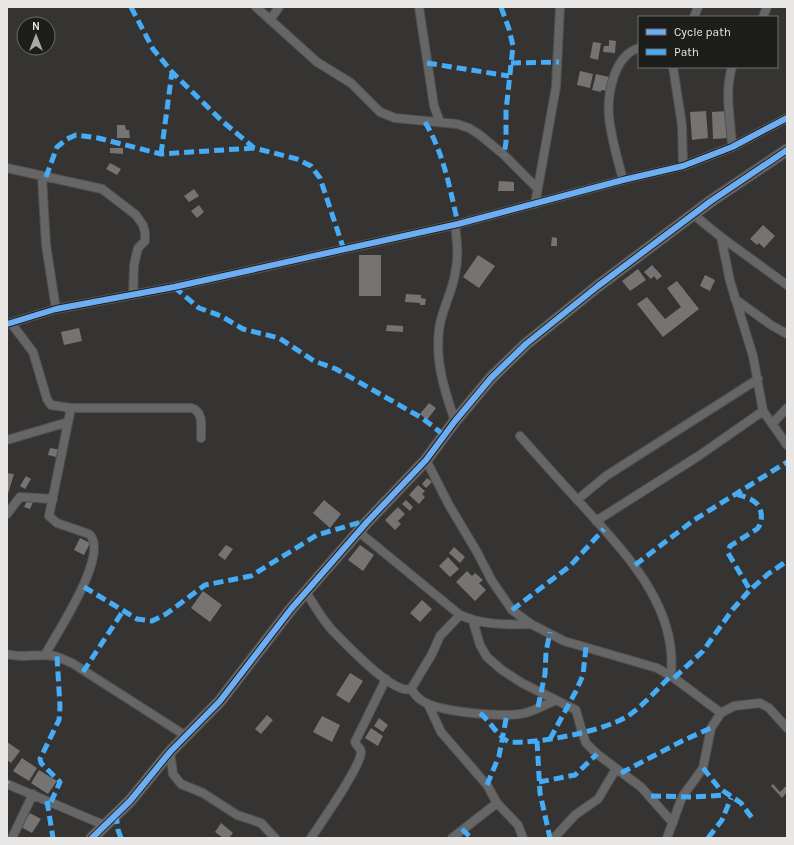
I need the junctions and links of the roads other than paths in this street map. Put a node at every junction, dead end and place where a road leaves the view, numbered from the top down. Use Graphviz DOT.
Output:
graph roads {
  1 [pos="256,7"];
  2 [pos="279,7"];
  3 [pos="419,7"];
  4 [pos="560,7"];
  5 [pos="270,20"];
  6 [pos="638,48"];
  7 [pos="673,68"];
  8 [pos="732,68"];
  9 [pos="787,118"];
  10 [pos="440,122"];
  11 [pos="732,147"];
  12 [pos="787,150"];
  13 [pos="683,166"];
  14 [pos="7,168"];
  15 [pos="42,177"];
  16 [pos="623,180"];
  17 [pos="537,188"];
  18 [pos="535,204"];
  19 [pos="694,215"];
  20 [pos="455,225"];
  21 [pos="721,237"];
  22 [pos="787,285"];
  23 [pos="133,295"];
  24 [pos="735,298"];
  25 [pos="56,309"];
  26 [pos="9,323"];
  27 [pos="787,334"];
  28 [pos="758,380"];
  29 [pos="71,408"];
  30 [pos="787,408"];
  31 [pos="763,411"];
  32 [pos="455,421"];
  33 [pos="68,422"];
  34 [pos="772,424"];
  35 [pos="520,436"];
  36 [pos="201,438"];
  37 [pos="7,440"];
  38 [pos="787,445"];
  39 [pos="426,460"];
  40 [pos="52,499"];
  41 [pos="577,500"];
  42 [pos="7,514"];
  43 [pos="596,521"];
  44 [pos="359,532"];
  45 [pos="306,592"];
  46 [pos="460,615"];
  47 [pos="473,621"];
  48 [pos="531,624"];
  49 [pos="7,654"];
  50 [pos="45,655"];
  51 [pos="671,676"];
  52 [pos="386,680"];
  53 [pos="411,688"];
  54 [pos="556,700"];
  55 [pos="428,704"];
  56 [pos="721,713"];
  57 [pos="787,728"];
  58 [pos="186,736"];
  59 [pos="170,752"];
  60 [pos="616,769"];
  61 [pos="7,784"];
  62 [pos="33,794"];
  63 [pos="497,803"];
  64 [pos="673,823"];
  65 [pos="104,825"];
  66 [pos="668,837"];
  67 [pos="12,838"];
  68 [pos="92,838"];
  69 [pos="275,838"];
  70 [pos="312,838"];
  71 [pos="452,838"];
  72 [pos="523,838"];
  73 [pos="554,838"];
  1 -- 5 [label="street"];
  2 -- 5 [label="street"];
  3 -- 10 [label="street"];
  4 -- 17 [label="street"];
  5 -- 10 [label="street"];
  6 -- 16 [label="street"];
  7 -- 13 [label="street"];
  8 -- 11 [label="street"];
  9 -- 11 [label="street"];
  10 -- 17 [label="street"];
  11 -- 13 [label="street"];
  12 -- 19 [label="street"];
  13 -- 16 [label="street"];
  14 -- 15 [label="street"];
  15 -- 23 [label="street"];
  15 -- 25 [label="street"];
  16 -- 18 [label="street"];
  17 -- 18 [label="street"];
  18 -- 20 [label="street"];
  19 -- 21 [label="street"];
  19 -- 32 [label="street"];
  20 -- 23 [label="street"];
  20 -- 32 [label="street"];
  21 -- 22 [label="street"];
  21 -- 24 [label="street"];
  23 -- 25 [label="street"];
  24 -- 27 [label="street"];
  24 -- 28 [label="street"];
  25 -- 26 [label="street"];
  26 -- 29 [label="street"];
  28 -- 31 [label="street"];
  28 -- 41 [label="street"];
  29 -- 33 [label="street"];
  29 -- 36 [label="street"];
  30 -- 34 [label="street"];
  31 -- 34 [label="street"];
  31 -- 43 [label="street"];
  32 -- 39 [label="street"];
  33 -- 37 [label="street"];
  33 -- 40 [label="street"];
  34 -- 38 [label="street"];
  35 -- 41 [label="street"];
  39 -- 44 [label="street"];
  39 -- 48 [label="street"];
  40 -- 42 [label="street"];
  40 -- 50 [label="street"];
  41 -- 43 [label="street"];
  43 -- 51 [label="street"];
  44 -- 45 [label="street"];
  44 -- 46 [label="street"];
  45 -- 52 [label="street"];
  45 -- 58 [label="street"];
  46 -- 47 [label="street"];
  46 -- 53 [label="street"];
  47 -- 48 [label="street"];
  47 -- 54 [label="street"];
  48 -- 51 [label="street"];
  49 -- 50 [label="street"];
  50 -- 58 [label="street"];
  51 -- 56 [label="street"];
  52 -- 53 [label="street"];
  52 -- 70 [label="street"];
  53 -- 55 [label="street"];
  54 -- 55 [label="street"];
  54 -- 60 [label="street"];
  55 -- 63 [label="street"];
  56 -- 57 [label="street"];
  56 -- 64 [label="street"];
  58 -- 59 [label="street"];
  59 -- 65 [label="street"];
  59 -- 69 [label="street"];
  60 -- 64 [label="street"];
  60 -- 73 [label="street"];
  61 -- 62 [label="street"];
  62 -- 65 [label="street"];
  62 -- 67 [label="street"];
  63 -- 71 [label="street"];
  63 -- 72 [label="street"];
  64 -- 66 [label="street"];
  65 -- 68 [label="street"];
}
